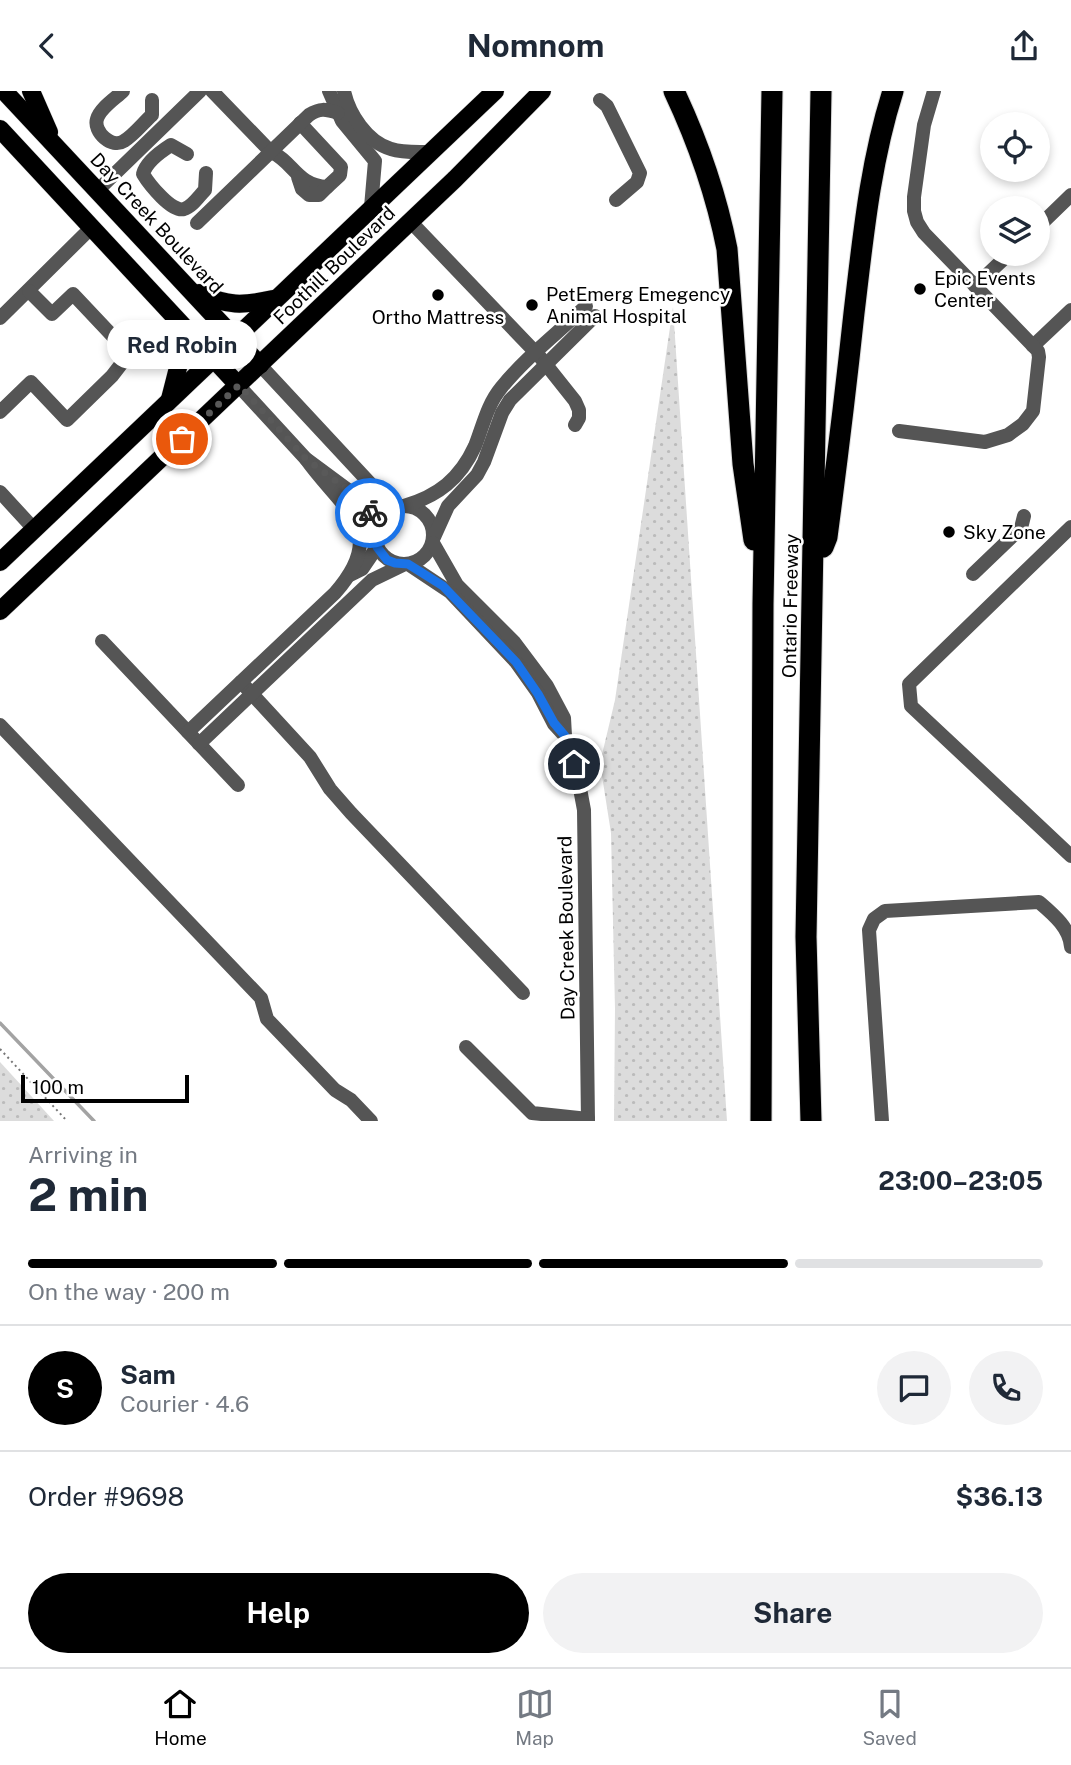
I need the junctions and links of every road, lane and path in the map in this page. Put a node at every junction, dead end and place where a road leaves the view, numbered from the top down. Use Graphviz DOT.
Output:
graph roads {
  1 [pos="31,91"];
  2 [pos="123,91"];
  3 [pos="200,91"];
  4 [pos="212,91"];
  5 [pos="327,91"];
  6 [pos="344,91"];
  7 [pos="495,91"];
  8 [pos="542,91"];
  9 [pos="674,91"];
  10 [pos="772,91"];
  11 [pos="821,91"];
  12 [pos="893,91"];
  13 [pos="934,91"];
  14 [pos="2,92"];
  15 [pos="152,100"];
  16 [pos="600,100"];
  17 [pos="338,113"];
  18 [pos="300,123"];
  19 [pos="0,129"];
  20 [pos="52,142"];
  21 [pos="271,152"];
  22 [pos="429,152"];
  23 [pos="187,154"];
  24 [pos="206,173"];
  25 [pos="98,190"];
  26 [pos="1071,195"];
  27 [pos="616,200"];
  28 [pos="371,207"];
  29 [pos="1050,215"];
  30 [pos="410,221"];
  31 [pos="197,223"];
  32 [pos="91,228"];
  33 [pos="996,266"];
  34 [pos="975,286"];
  35 [pos="190,288"];
  36 [pos="29,291"];
  37 [pos="275,299"];
  38 [pos="1071,310"];
  39 [pos="0,318"];
  40 [pos="180,324"];
  41 [pos="235,337"];
  42 [pos="1033,346"];
  43 [pos="535,352"];
  44 [pos="213,359"];
  45 [pos="260,365"];
  46 [pos="545,365"];
  47 [pos="239,385"];
  48 [pos="170,399"];
  49 [pos="0,412"];
  50 [pos="575,425"];
  51 [pos="899,431"];
  52 [pos="306,459"];
  53 [pos="0,492"];
  54 [pos="399,507"];
  55 [pos="1024,516"];
  56 [pos="377,524"];
  57 [pos="1071,527"];
  58 [pos="34,529"];
  59 [pos="433,540"];
  60 [pos="377,547"];
  61 [pos="0,562"];
  62 [pos="406,565"];
  63 [pos="973,574"];
  64 [pos="350,575"];
  65 [pos="813,576"];
  66 [pos="762,604"];
  67 [pos="0,611"];
  68 [pos="102,641"];
  69 [pos="241,682"];
  70 [pos="252,694"];
  71 [pos="0,725"];
  72 [pos="188,732"];
  73 [pos="565,736"];
  74 [pos="199,744"];
  75 [pos="238,785"];
  76 [pos="1071,856"];
  77 [pos="1071,947"];
  78 [pos="523,993"];
  79 [pos="466,1047"];
  80 [pos="0,1049"];
  81 [pos="588,1120"];
  82 [pos="67,1121"];
  83 [pos="371,1121"];
  84 [pos="761,1121"];
  85 [pos="811,1121"];
  86 [pos="882,1121"];
  1 -- 20 [label="main road"];
  2 -- 15 [label="street"];
  3 -- 25 [label="street"];
  4 -- 21 [label="street"];
  5 -- 17 [label="street"];
  5 -- 18 [label="street"];
  6 -- 22 [label="street"];
  7 -- 22 [label="main road, Foothill Boulevard"];
  8 -- 30 [label="main road, Foothill Boulevard"];
  9 -- 66 [label="highway"];
  10 -- 66 [label="highway, Ontario Freeway"];
  11 -- 65 [label="highway, Ontario Freeway"];
  12 -- 65 [label="highway"];
  13 -- 34 [label="street"];
  14 -- 20 [label="main road, Day Creek Boulevard"];
  16 -- 27 [label="street"];
  17 -- 18 [label="street"];
  17 -- 28 [label="street"];
  18 -- 21 [label="street"];
  18 -- 21 [label="street"];
  19 -- 32 [label="main road"];
  20 -- 25 [label="main road, Day Creek Boulevard"];
  21 -- 31 [label="street"];
  22 -- 28 [label="main road, Foothill Boulevard"];
  23 -- 24 [label="street"];
  25 -- 35 [label="main road, Day Creek Boulevard"];
  26 -- 29 [label="street"];
  28 -- 37 [label="main road, Foothill Boulevard"];
  30 -- 43 [label="street"];
  30 -- 45 [label="main road, Foothill Boulevard"];
  32 -- 36 [label="street"];
  32 -- 40 [label="main road"];
  33 -- 34 [label="street"];
  34 -- 42 [label="street"];
  35 -- 37 [label="main road"];
  35 -- 41 [label="main road, Day Creek Boulevard"];
  36 -- 39 [label="street"];
  36 -- 49 [label="street"];
  37 -- 41 [label="main road, Foothill Boulevard"];
  38 -- 42 [label="street"];
  40 -- 44 [label="main road"];
  40 -- 48 [label="main road"];
  41 -- 44 [label="main road, Foothill Boulevard"];
  41 -- 45 [label="main road, Day Creek Boulevard"];
  42 -- 51 [label="street"];
  43 -- 46 [label="street"];
  43 -- 46 [label="street"];
  43 -- 54 [label="street"];
  44 -- 47 [label="main road"];
  44 -- 48 [label="main road, Foothill Boulevard"];
  45 -- 47 [label="main road, Foothill Boulevard"];
  45 -- 54 [label="street, Day Creek Boulevard"];
  46 -- 50 [label="street"];
  46 -- 59 [label="street"];
  47 -- 52 [label="street"];
  47 -- 67 [label="main road, Foothill Boulevard"];
  48 -- 58 [label="main road, Foothill Boulevard"];
  52 -- 56 [label="street"];
  52 -- 64 [label="street"];
  53 -- 58 [label="street"];
  54 -- 56 [label="street"];
  54 -- 59 [label="street"];
  55 -- 63 [label="street"];
  56 -- 60 [label="street"];
  57 -- 76 [label="street"];
  58 -- 61 [label="main road, Foothill Boulevard"];
  59 -- 62 [label="street"];
  59 -- 73 [label="street, Day Creek Boulevard"];
  60 -- 62 [label="street"];
  60 -- 64 [label="street"];
  62 -- 70 [label="street"];
  62 -- 73 [label="street, Day Creek Boulevard"];
  64 -- 69 [label="street"];
  65 -- 85 [label="highway, Ontario Freeway"];
  66 -- 84 [label="highway, Ontario Freeway"];
  68 -- 72 [label="street"];
  69 -- 70 [label="street"];
  69 -- 72 [label="street"];
  70 -- 74 [label="street"];
  70 -- 78 [label="street"];
  71 -- 83 [label="street"];
  72 -- 74 [label="street"];
  73 -- 81 [label="street, Day Creek Boulevard"];
  74 -- 75 [label="street"];
  77 -- 86 [label="street"];
  79 -- 81 [label="street"];
  80 -- 82 [label="path"];
}
